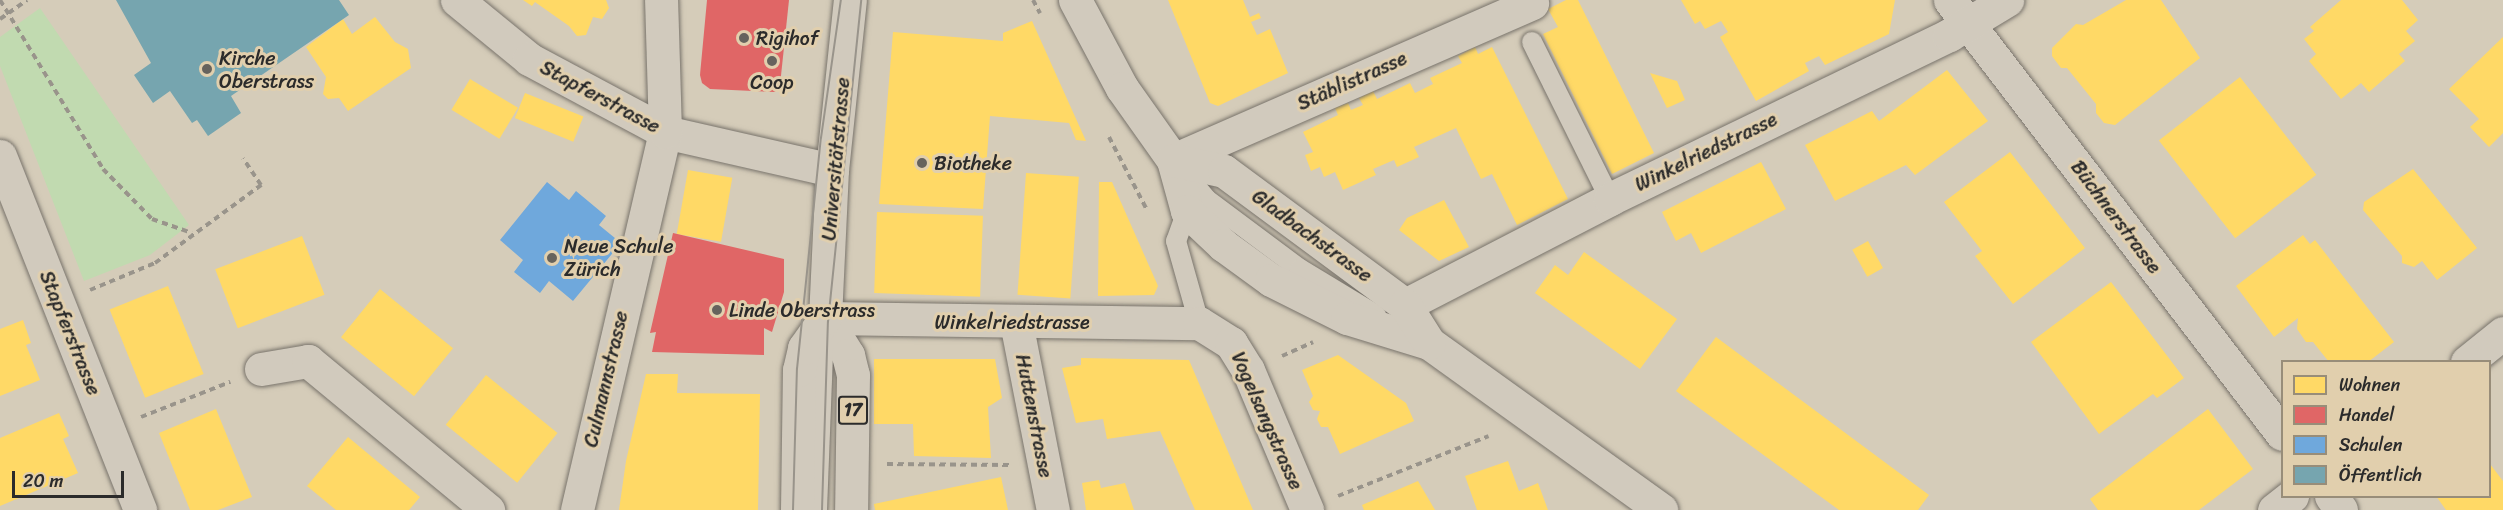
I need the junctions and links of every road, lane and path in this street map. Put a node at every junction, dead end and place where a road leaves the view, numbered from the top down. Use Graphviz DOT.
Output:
graph roads {
  1 [pos="0,0"];
  2 [pos="27,0"];
  3 [pos="457,0"];
  4 [pos="662,0"];
  5 [pos="850,0"];
  6 [pos="1075,0"];
  7 [pos="2007,0"];
  8 [pos="1532,3"];
  9 [pos="1959,12"];
  10 [pos="7,14"];
  11 [pos="0,19"];
  12 [pos="1532,42"];
  13 [pos="665,132"];
  14 [pos="0,156"];
  15 [pos="243,158"];
  16 [pos="1173,160"];
  17 [pos="832,170"];
  18 [pos="1610,199"];
  19 [pos="1188,211"];
  20 [pos="192,233"];
  21 [pos="104,285"];
  22 [pos="1405,305"];
  23 [pos="825,318"];
  24 [pos="1016,322"];
  25 [pos="1199,323"];
  26 [pos="2503,333"];
  27 [pos="1317,340"];
  28 [pos="1429,343"];
  29 [pos="1277,358"];
  30 [pos="2469,360"];
  31 [pos="261,369"];
  32 [pos="215,389"];
  33 [pos="132,420"];
  34 [pos="2281,432"];
  35 [pos="1489,436"];
  36 [pos="879,464"];
  37 [pos="969,465"];
  38 [pos="2289,498"];
  39 [pos="140,510"];
  40 [pos="488,510"];
  41 [pos="577,510"];
  42 [pos="796,510"];
  43 [pos="817,510"];
  44 [pos="851,510"];
  45 [pos="1053,510"];
  46 [pos="1307,510"];
  47 [pos="1661,510"];
  48 [pos="2274,510"];
  1 -- 10 [label="path"];
  2 -- 10 [label="path"];
  3 -- 13 [label="street, Stapferstrasse"];
  4 -- 13 [label="street, Culmannstrasse"];
  5 -- 17 [label="street, Universitätstrasse"];
  6 -- 16 [label="street"];
  7 -- 9 [label="street, Winkelriedstrasse"];
  8 -- 16 [label="street, Stäblistrasse"];
  9 -- 18 [label="street, Winkelriedstrasse"];
  9 -- 34 [label="street, Büchnerstrasse"];
  10 -- 11 [label="path"];
  10 -- 20 [label="path"];
  12 -- 18 [label="lane"];
  13 -- 17 [label="street, Stapferstrasse"];
  13 -- 41 [label="street, Culmannstrasse"];
  14 -- 39 [label="street, Stapferstrasse"];
  15 -- 20 [label="path"];
  16 -- 19 [label="street, Gladbachstrasse"];
  16 -- 22 [label="street, Gladbachstrasse"];
  16 -- 28 [label="lane, Gladbachstrasse"];
  17 -- 23 [label="street, Universitätstrasse"];
  18 -- 22 [label="street, Winkelriedstrasse"];
  19 -- 25 [label="lane"];
  19 -- 28 [label="street, Gladbachstrasse"];
  20 -- 21 [label="path"];
  22 -- 28 [label="street, Gladbachstrasse"];
  23 -- 24 [label="street, Winkelriedstrasse"];
  23 -- 42 [label="street"];
  23 -- 43 [label="lane, Universitätstrasse"];
  23 -- 44 [label="street, 17"];
  24 -- 25 [label="street, Winkelriedstrasse"];
  24 -- 45 [label="street, Huttenstrasse"];
  25 -- 46 [label="street, Vogelsangstrasse"];
  26 -- 30 [label="street"];
  27 -- 29 [label="path"];
  28 -- 47 [label="street, Gladbachstrasse"];
  31 -- 40 [label="street"];
  32 -- 33 [label="path"];
  35 -- 46 [label="path"];
  36 -- 37 [label="path"];
  38 -- 48 [label="street"];
}
